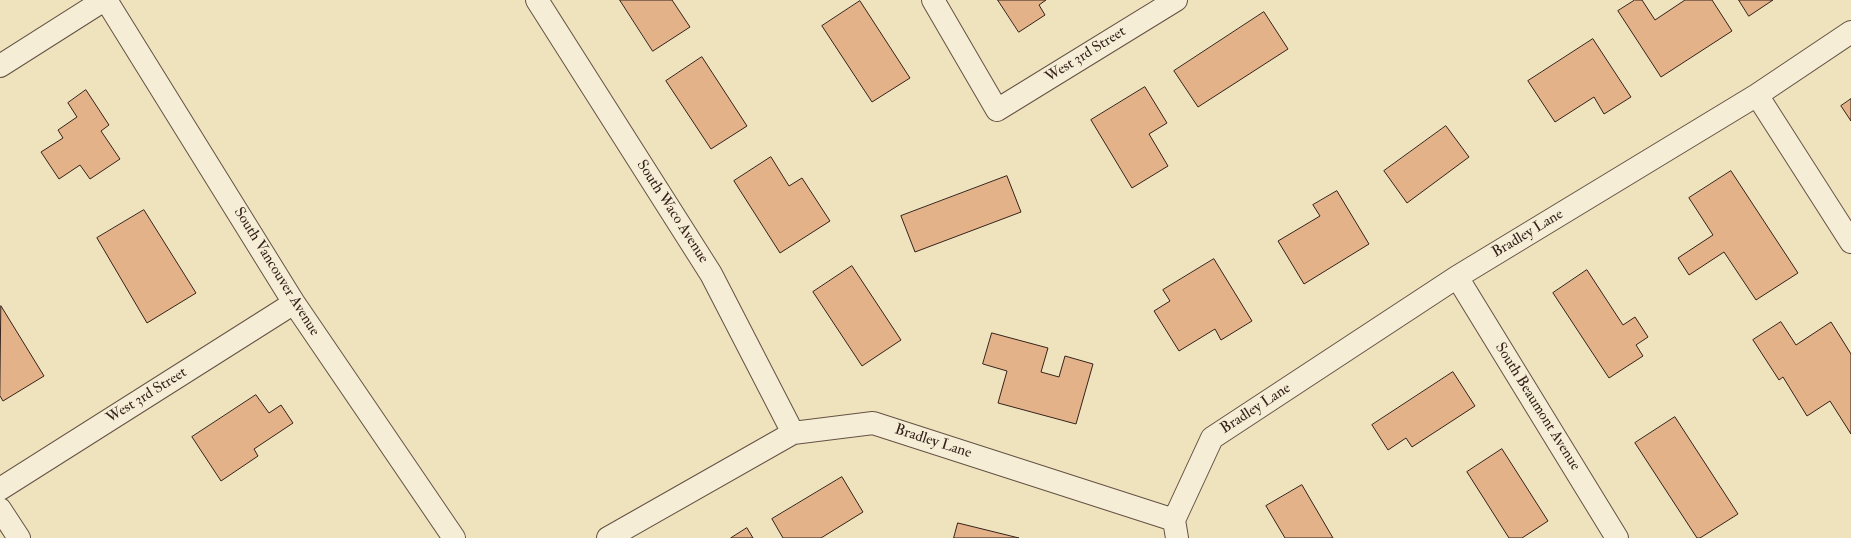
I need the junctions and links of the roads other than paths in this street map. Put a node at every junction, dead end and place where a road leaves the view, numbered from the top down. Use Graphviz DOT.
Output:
graph roads {
  1 [pos="105,0"];
  2 [pos="537,0"];
  3 [pos="933,0"];
  4 [pos="1176,0"];
  5 [pos="1851,32"];
  6 [pos="0,66"];
  7 [pos="1757,95"];
  8 [pos="1851,242"];
  9 [pos="1457,277"];
  10 [pos="294,303"];
  11 [pos="793,433"];
  12 [pos="0,489"];
  13 [pos="0,508"];
  14 [pos="1175,529"];
  15 [pos="19,538"];
  16 [pos="454,538"];
  17 [pos="608,538"];
  18 [pos="1617,538"];
  1 -- 6 [label="street"];
  1 -- 10 [label="street, South Vancouver Avenue"];
  2 -- 11 [label="street, South Waco Avenue"];
  3 -- 4 [label="street, West 3rd Street"];
  5 -- 7 [label="street, Bradley Lane"];
  7 -- 8 [label="street"];
  7 -- 9 [label="street, Bradley Lane"];
  9 -- 14 [label="street, Bradley Lane"];
  9 -- 18 [label="street, South Beaumont Avenue"];
  10 -- 12 [label="street, West 3rd Street"];
  10 -- 16 [label="street, South Vancouver Avenue"];
  11 -- 14 [label="street, Bradley Lane"];
  11 -- 17 [label="street, Bradley Lane"];
  13 -- 15 [label="street"];
}
